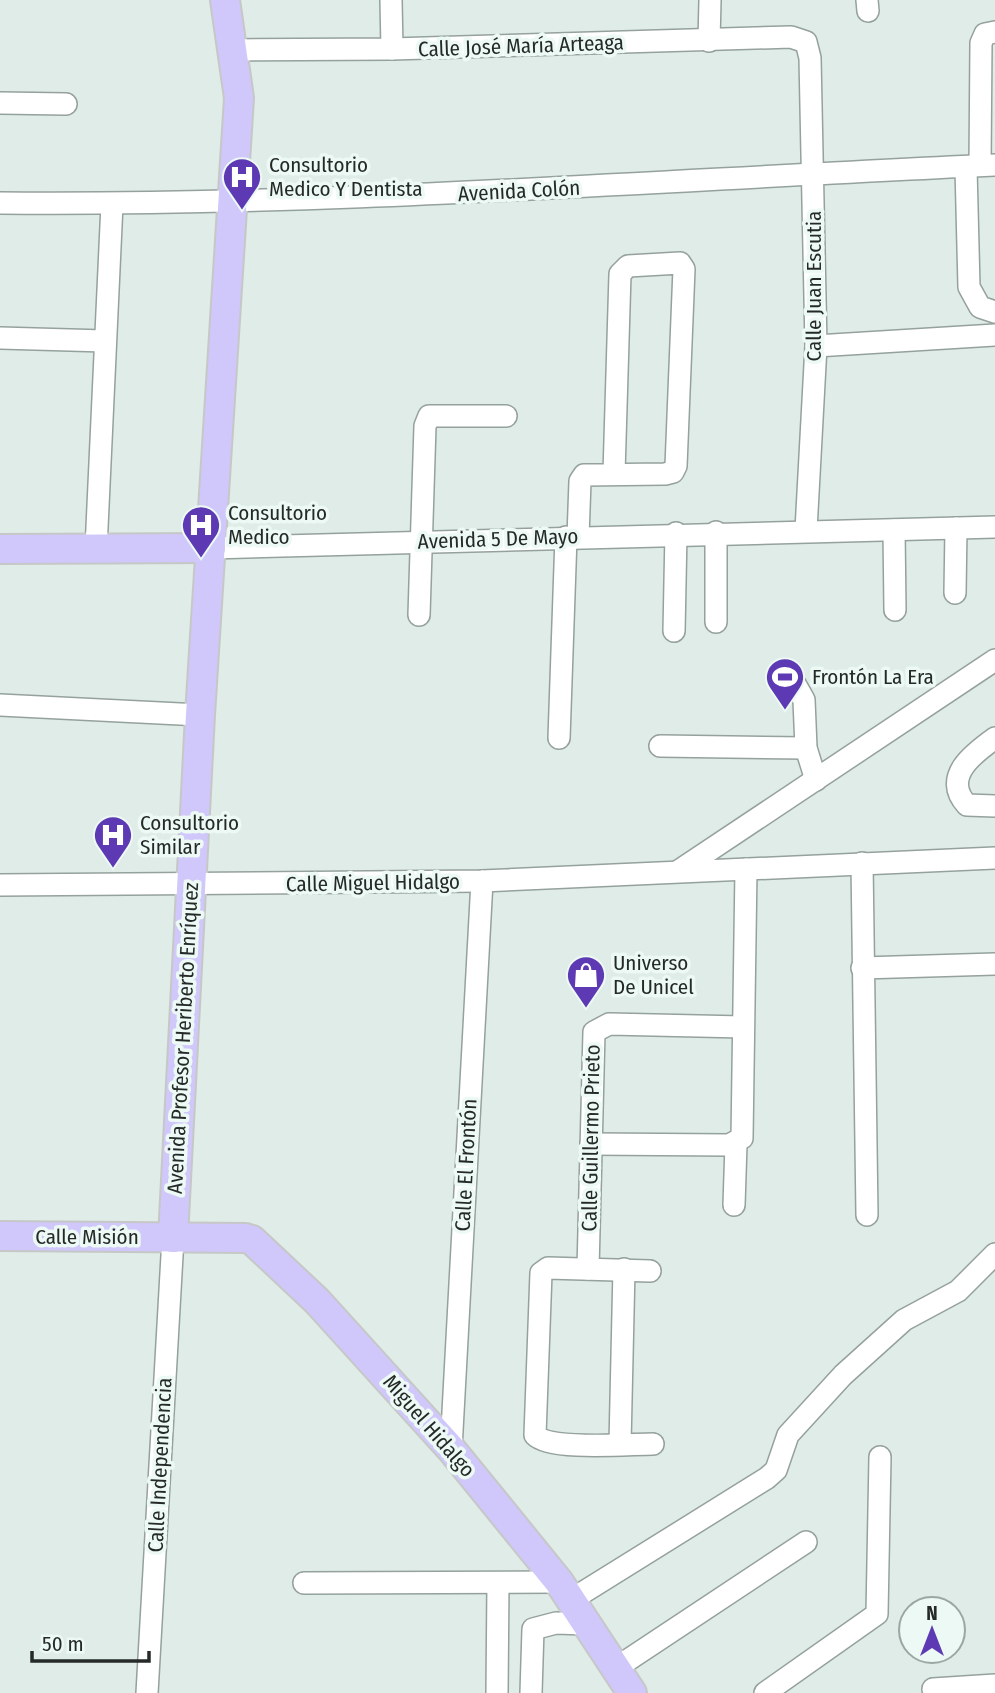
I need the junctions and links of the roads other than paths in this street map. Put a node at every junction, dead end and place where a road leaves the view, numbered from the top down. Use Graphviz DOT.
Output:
graph roads {
  1 [pos="225,0"];
  2 [pos="391,0"];
  3 [pos="710,0"];
  4 [pos="995,32"];
  5 [pos="709,41"];
  6 [pos="806,42"];
  7 [pos="391,49"];
  8 [pos="234,50"];
  9 [pos="0,103"];
  10 [pos="66,104"];
  11 [pos="980,166"];
  12 [pos="814,175"];
  13 [pos="234,201"];
  14 [pos="0,203"];
  15 [pos="112,204"];
  16 [pos="995,312"];
  17 [pos="995,335"];
  18 [pos="0,338"];
  19 [pos="105,341"];
  20 [pos="816,346"];
  21 [pos="506,416"];
  22 [pos="614,473"];
  23 [pos="995,527"];
  24 [pos="956,528"];
  25 [pos="806,530"];
  26 [pos="894,530"];
  27 [pos="716,532"];
  28 [pos="676,533"];
  29 [pos="572,537"];
  30 [pos="421,541"];
  31 [pos="211,548"];
  32 [pos="0,549"];
  33 [pos="96,549"];
  34 [pos="955,593"];
  35 [pos="895,610"];
  36 [pos="419,615"];
  37 [pos="716,622"];
  38 [pos="674,631"];
  39 [pos="995,660"];
  40 [pos="795,684"];
  41 [pos="0,705"];
  42 [pos="200,715"];
  43 [pos="559,737"];
  44 [pos="995,738"];
  45 [pos="660,746"];
  46 [pos="806,748"];
  47 [pos="816,780"];
  48 [pos="995,806"];
  49 [pos="995,858"];
  50 [pos="862,863"];
  51 [pos="746,869"];
  52 [pos="680,870"];
  53 [pos="482,881"];
  54 [pos="0,885"];
  55 [pos="191,886"];
  56 [pos="995,964"];
  57 [pos="862,968"];
  58 [pos="743,1027"];
  59 [pos="740,1140"];
  60 [pos="592,1144"];
  61 [pos="734,1205"];
  62 [pos="867,1216"];
  63 [pos="0,1236"];
  64 [pos="173,1238"];
  65 [pos="995,1254"];
  66 [pos="588,1269"];
  67 [pos="624,1269"];
  68 [pos="650,1271"];
  69 [pos="620,1444"];
  70 [pos="653,1444"];
  71 [pos="450,1449"];
  72 [pos="880,1457"];
  73 [pos="806,1542"];
  74 [pos="304,1583"];
  75 [pos="498,1583"];
  76 [pos="565,1591"];
  77 [pos="586,1624"];
  78 [pos="616,1668"];
  79 [pos="995,1685"];
  80 [pos="933,1689"];
  81 [pos="147,1693"];
  82 [pos="497,1693"];
  83 [pos="531,1693"];
  84 [pos="632,1693"];
  85 [pos="765,1693"];
  1 -- 8 [label="main road, Avenida Profesor Heriberto Enríquez"];
  2 -- 7 [label="street"];
  3 -- 5 [label="street"];
  4 -- 11 [label="street"];
  5 -- 6 [label="street, Calle José María Arteaga"];
  5 -- 7 [label="street, Calle José María Arteaga"];
  6 -- 12 [label="street, Calle Juan Escutia"];
  7 -- 8 [label="street, Calle José María Arteaga"];
  8 -- 13 [label="main road, Avenida Profesor Heriberto Enríquez"];
  9 -- 10 [label="street"];
  11 -- 12 [label="street, Avenida Colón"];
  11 -- 16 [label="street"];
  12 -- 13 [label="street, Avenida Colón"];
  12 -- 20 [label="street, Calle Juan Escutia"];
  13 -- 15 [label="street, Avenida Colón"];
  13 -- 31 [label="main road, Avenida Profesor Heriberto Enríquez"];
  14 -- 15 [label="street, Avenida Colón"];
  15 -- 19 [label="street"];
  17 -- 20 [label="street"];
  18 -- 19 [label="street"];
  19 -- 33 [label="street"];
  20 -- 25 [label="street, Calle Juan Escutia"];
  21 -- 30 [label="street"];
  22 -- 22 [label="street"];
  22 -- 29 [label="street"];
  23 -- 24 [label="street, Avenida 5 De Mayo"];
  24 -- 26 [label="street, Avenida 5 De Mayo"];
  24 -- 34 [label="street"];
  25 -- 26 [label="street, Avenida 5 De Mayo"];
  25 -- 27 [label="street, Avenida 5 De Mayo"];
  26 -- 35 [label="street"];
  27 -- 28 [label="street, Avenida 5 De Mayo"];
  27 -- 37 [label="street"];
  28 -- 29 [label="street, Avenida 5 De Mayo"];
  28 -- 38 [label="street"];
  29 -- 30 [label="street, Avenida 5 De Mayo"];
  29 -- 43 [label="street"];
  30 -- 31 [label="street, Avenida 5 De Mayo"];
  30 -- 36 [label="street"];
  31 -- 33 [label="main road, Avenida 5 De Mayo"];
  31 -- 42 [label="main road, Avenida Profesor Heriberto Enríquez"];
  32 -- 33 [label="main road, Avenida 5 De Mayo"];
  39 -- 47 [label="street"];
  40 -- 46 [label="street"];
  41 -- 42 [label="street"];
  42 -- 55 [label="main road, Avenida Profesor Heriberto Enríquez"];
  44 -- 48 [label="street"];
  45 -- 46 [label="street"];
  46 -- 47 [label="street"];
  47 -- 52 [label="street"];
  49 -- 50 [label="street, Calle Miguel Hidalgo"];
  50 -- 51 [label="street, Calle Miguel Hidalgo"];
  50 -- 57 [label="street"];
  51 -- 52 [label="street, Calle Miguel Hidalgo"];
  51 -- 58 [label="street"];
  52 -- 53 [label="street, Calle Miguel Hidalgo"];
  53 -- 55 [label="street, Calle Miguel Hidalgo"];
  53 -- 71 [label="street, Calle El Frontón"];
  54 -- 55 [label="street, Calle Miguel Hidalgo"];
  55 -- 64 [label="main road, Avenida Profesor Heriberto Enríquez"];
  56 -- 57 [label="street"];
  57 -- 62 [label="street"];
  58 -- 59 [label="street"];
  58 -- 60 [label="street, Calle Guillermo Prieto"];
  59 -- 60 [label="street"];
  59 -- 61 [label="street"];
  60 -- 66 [label="street, Calle Guillermo Prieto"];
  63 -- 64 [label="main road, Calle Misión"];
  64 -- 71 [label="main road, Miguel Hidalgo"];
  64 -- 81 [label="street, Calle Independencia"];
  65 -- 76 [label="street"];
  66 -- 67 [label="street"];
  66 -- 69 [label="street"];
  67 -- 68 [label="street"];
  67 -- 69 [label="street"];
  69 -- 70 [label="street"];
  71 -- 76 [label="main road, Miguel Hidalgo"];
  72 -- 85 [label="street"];
  73 -- 78 [label="street"];
  74 -- 75 [label="street"];
  75 -- 76 [label="street"];
  75 -- 82 [label="street"];
  76 -- 77 [label="main road, Miguel Hidalgo"];
  77 -- 78 [label="main road, Miguel Hidalgo"];
  77 -- 83 [label="street"];
  78 -- 84 [label="main road, Miguel Hidalgo"];
  79 -- 80 [label="street"];
}
